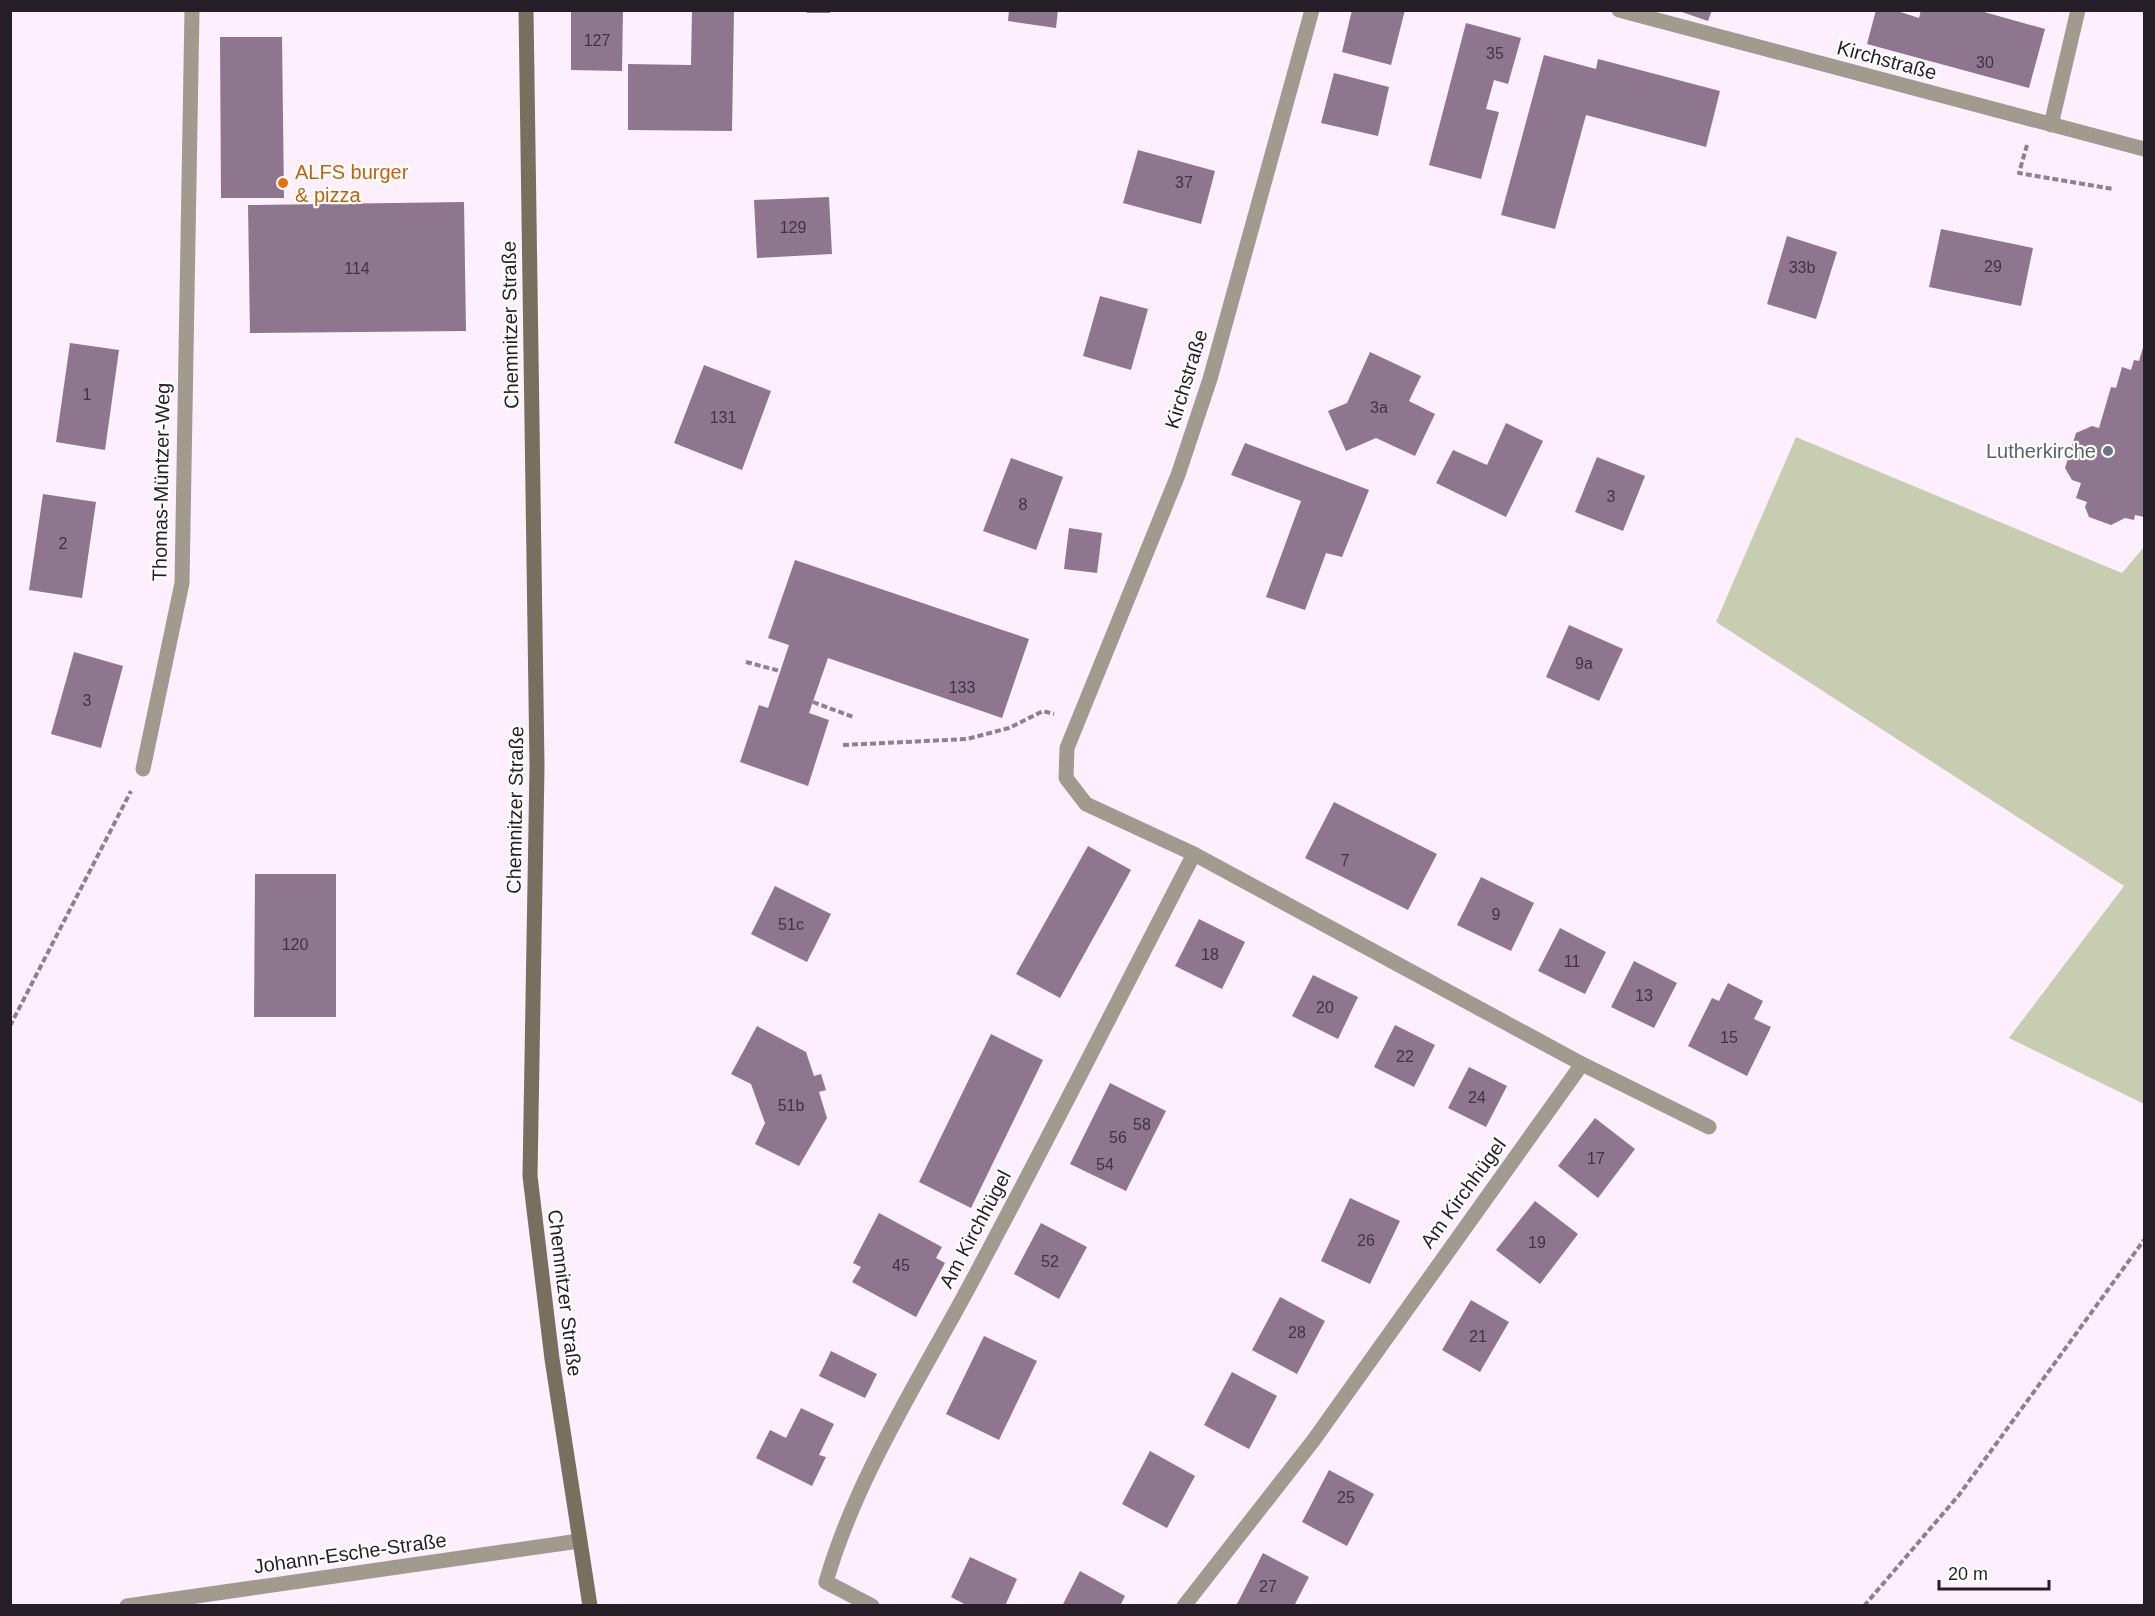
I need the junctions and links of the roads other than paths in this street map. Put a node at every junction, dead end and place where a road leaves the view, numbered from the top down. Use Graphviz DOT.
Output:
graph roads {
  1 [pos="192,10"];
  2 [pos="526,10"];
  3 [pos="1312,10"];
  4 [pos="1619,10"];
  5 [pos="2078,10"];
  6 [pos="2051,125"];
  7 [pos="2145,149"];
  8 [pos="143,769"];
  9 [pos="1194,854"];
  10 [pos="1582,1064"];
  11 [pos="1709,1128"];
  12 [pos="579,1541"];
  13 [pos="127,1605"];
  14 [pos="590,1605"];
  15 [pos="872,1605"];
  16 [pos="1184,1605"];
  1 -- 8 [label="street, Thomas-Müntzer-Weg"];
  2 -- 12 [label="main road, Chemnitzer Straße"];
  3 -- 9 [label="street, Kirchstraße"];
  4 -- 6 [label="street, Kirchstraße"];
  5 -- 6 [label="street"];
  6 -- 7 [label="street, Kirchstraße"];
  9 -- 10 [label="street"];
  9 -- 15 [label="street, Am Kirchhügel"];
  10 -- 11 [label="street"];
  10 -- 16 [label="street, Am Kirchhügel"];
  12 -- 13 [label="street, Johann-Esche-Straße"];
  12 -- 14 [label="main road, Chemnitzer Straße"];
}
